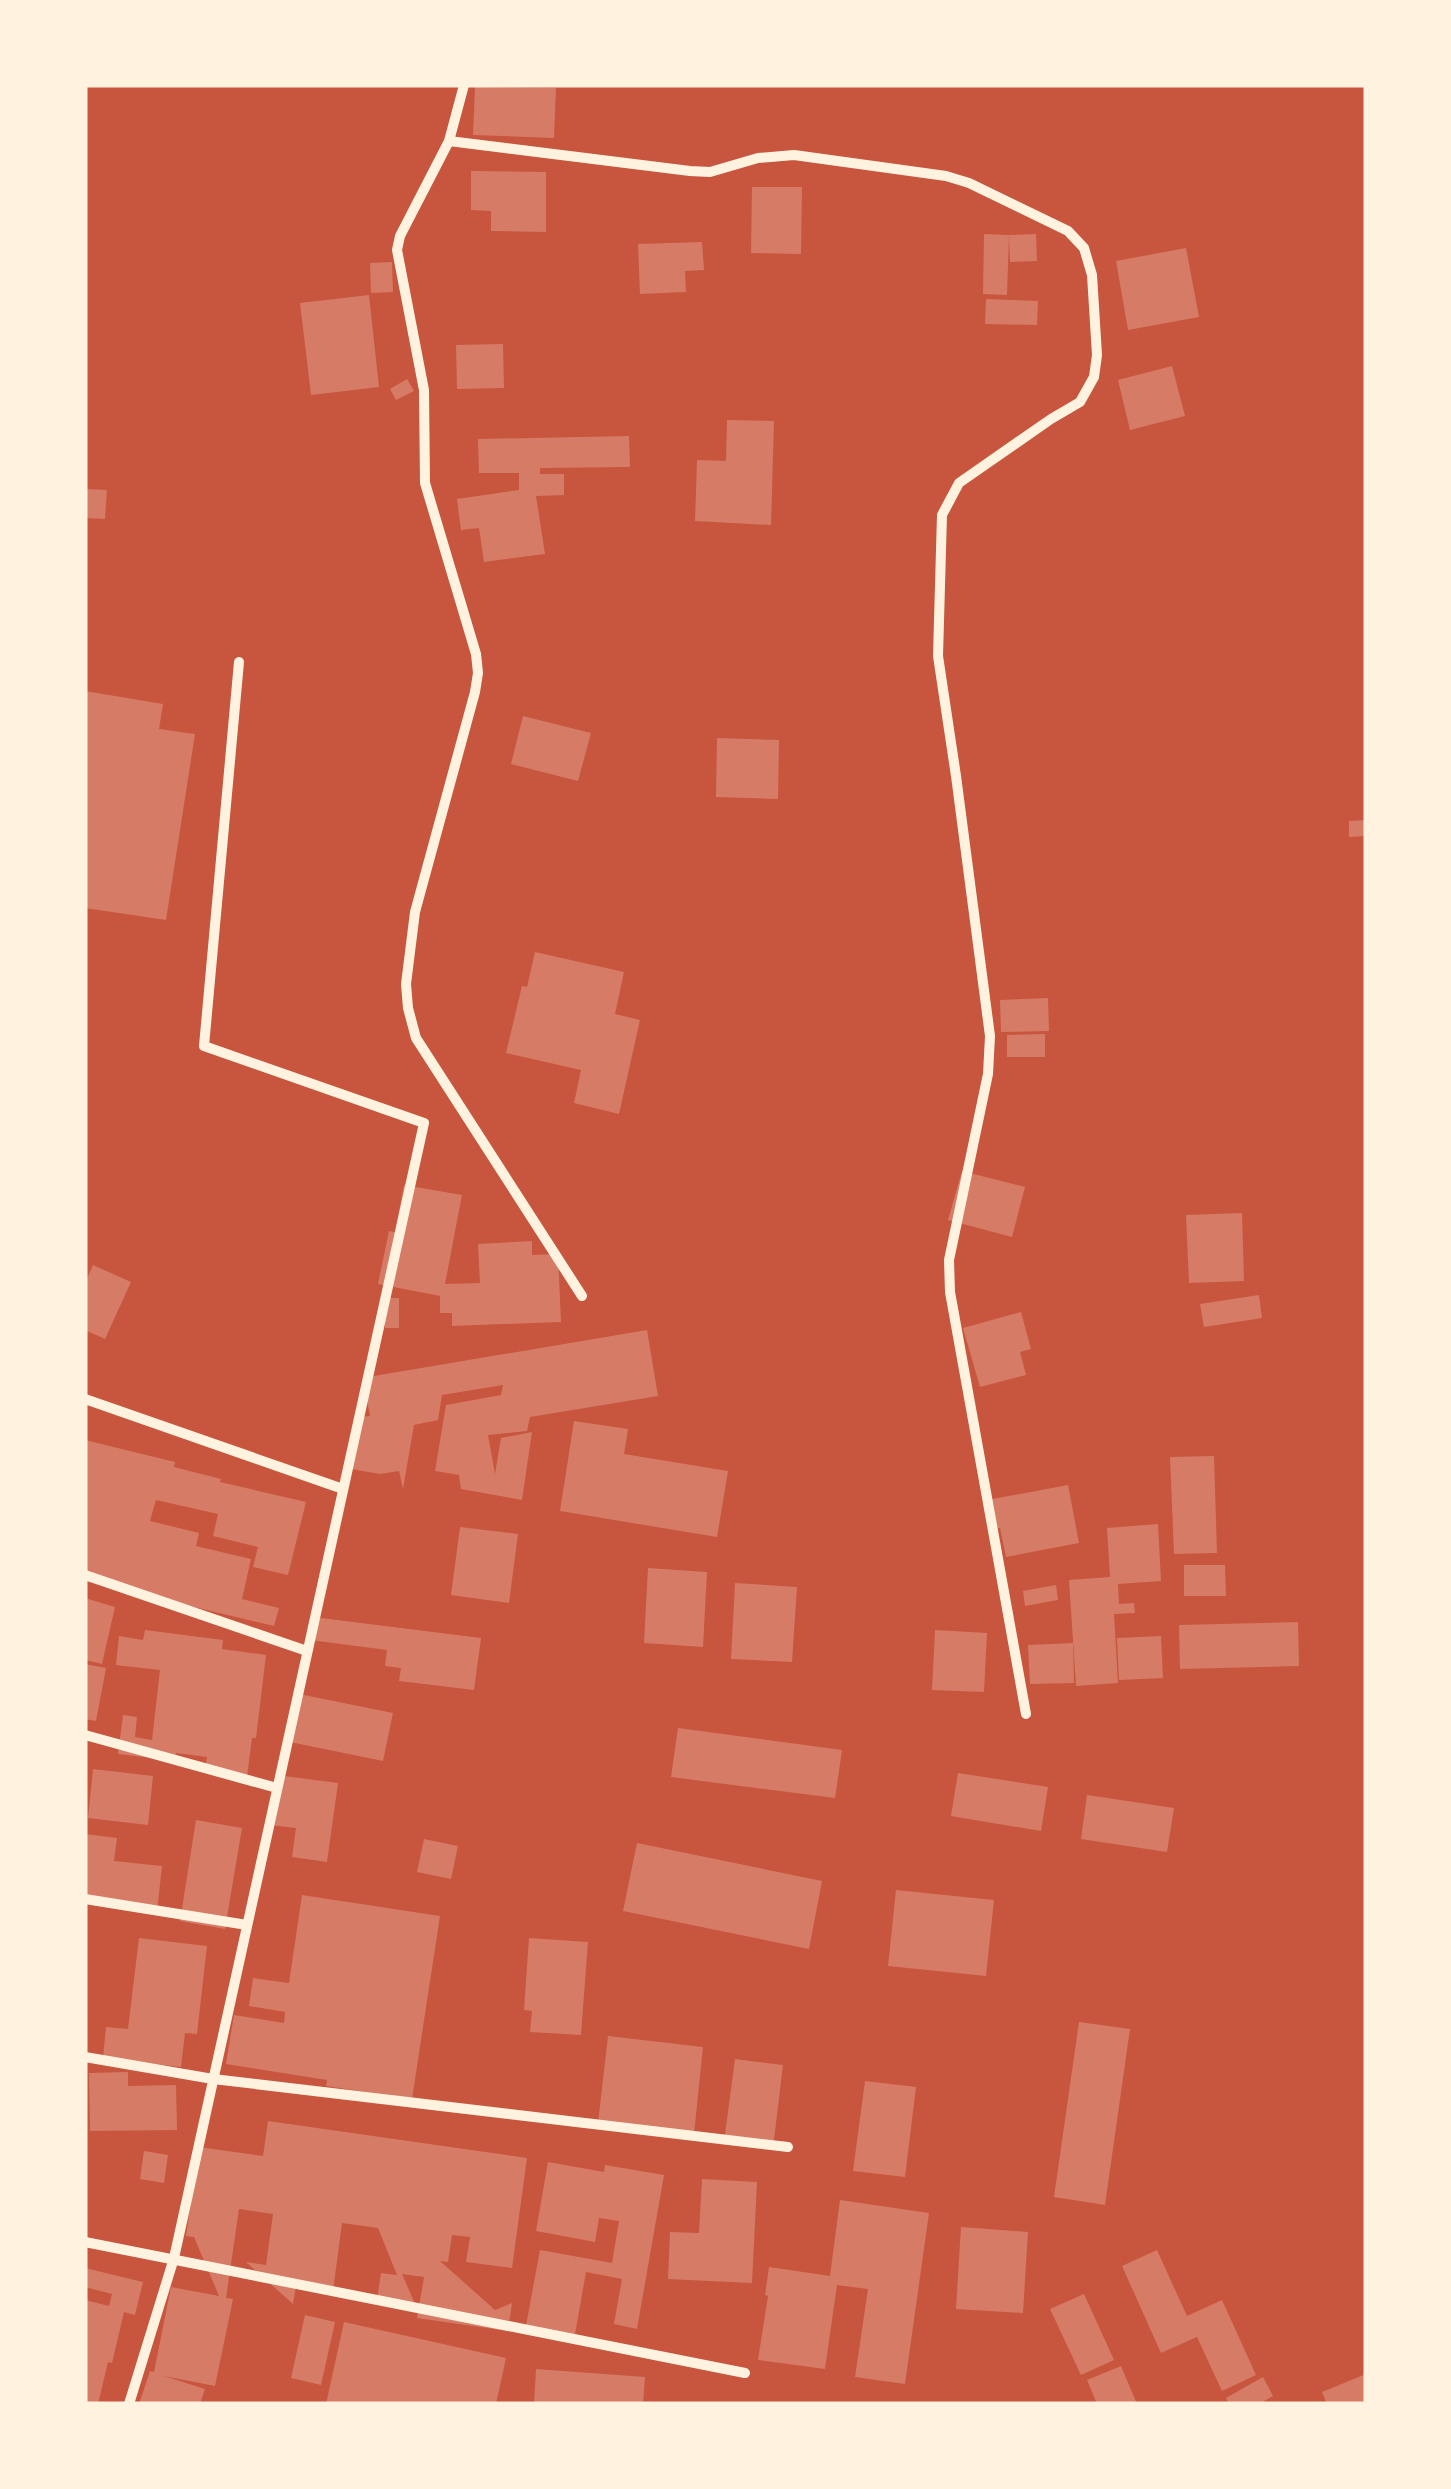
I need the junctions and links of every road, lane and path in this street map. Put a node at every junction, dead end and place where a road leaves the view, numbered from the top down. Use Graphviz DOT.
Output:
graph roads {
  1 [pos="464,85"];
  2 [pos="449,141"];
  3 [pos="239,662"];
  4 [pos="582,1296"];
  5 [pos="85,1400"];
  6 [pos="343,1489"];
  7 [pos="85,1576"];
  8 [pos="308,1651"];
  9 [pos="1026,1714"];
  10 [pos="85,1735"];
  11 [pos="277,1788"];
  12 [pos="85,1899"];
  13 [pos="247,1925"];
  14 [pos="85,2056"];
  15 [pos="213,2079"];
  16 [pos="788,2148"];
  17 [pos="85,2242"];
  18 [pos="174,2258"];
  19 [pos="744,2373"];
  20 [pos="129,2404"];
  1 -- 2 [label="street"];
  2 -- 4 [label="street"];
  2 -- 9 [label="street"];
  3 -- 6 [label="street"];
  5 -- 6 [label="street"];
  6 -- 8 [label="street"];
  7 -- 8 [label="street"];
  8 -- 11 [label="street"];
  10 -- 11 [label="street"];
  11 -- 13 [label="street"];
  12 -- 13 [label="street"];
  13 -- 15 [label="street"];
  14 -- 15 [label="street"];
  15 -- 16 [label="street"];
  15 -- 18 [label="street"];
  17 -- 18 [label="street"];
  18 -- 19 [label="street"];
  18 -- 20 [label="street"];
}
